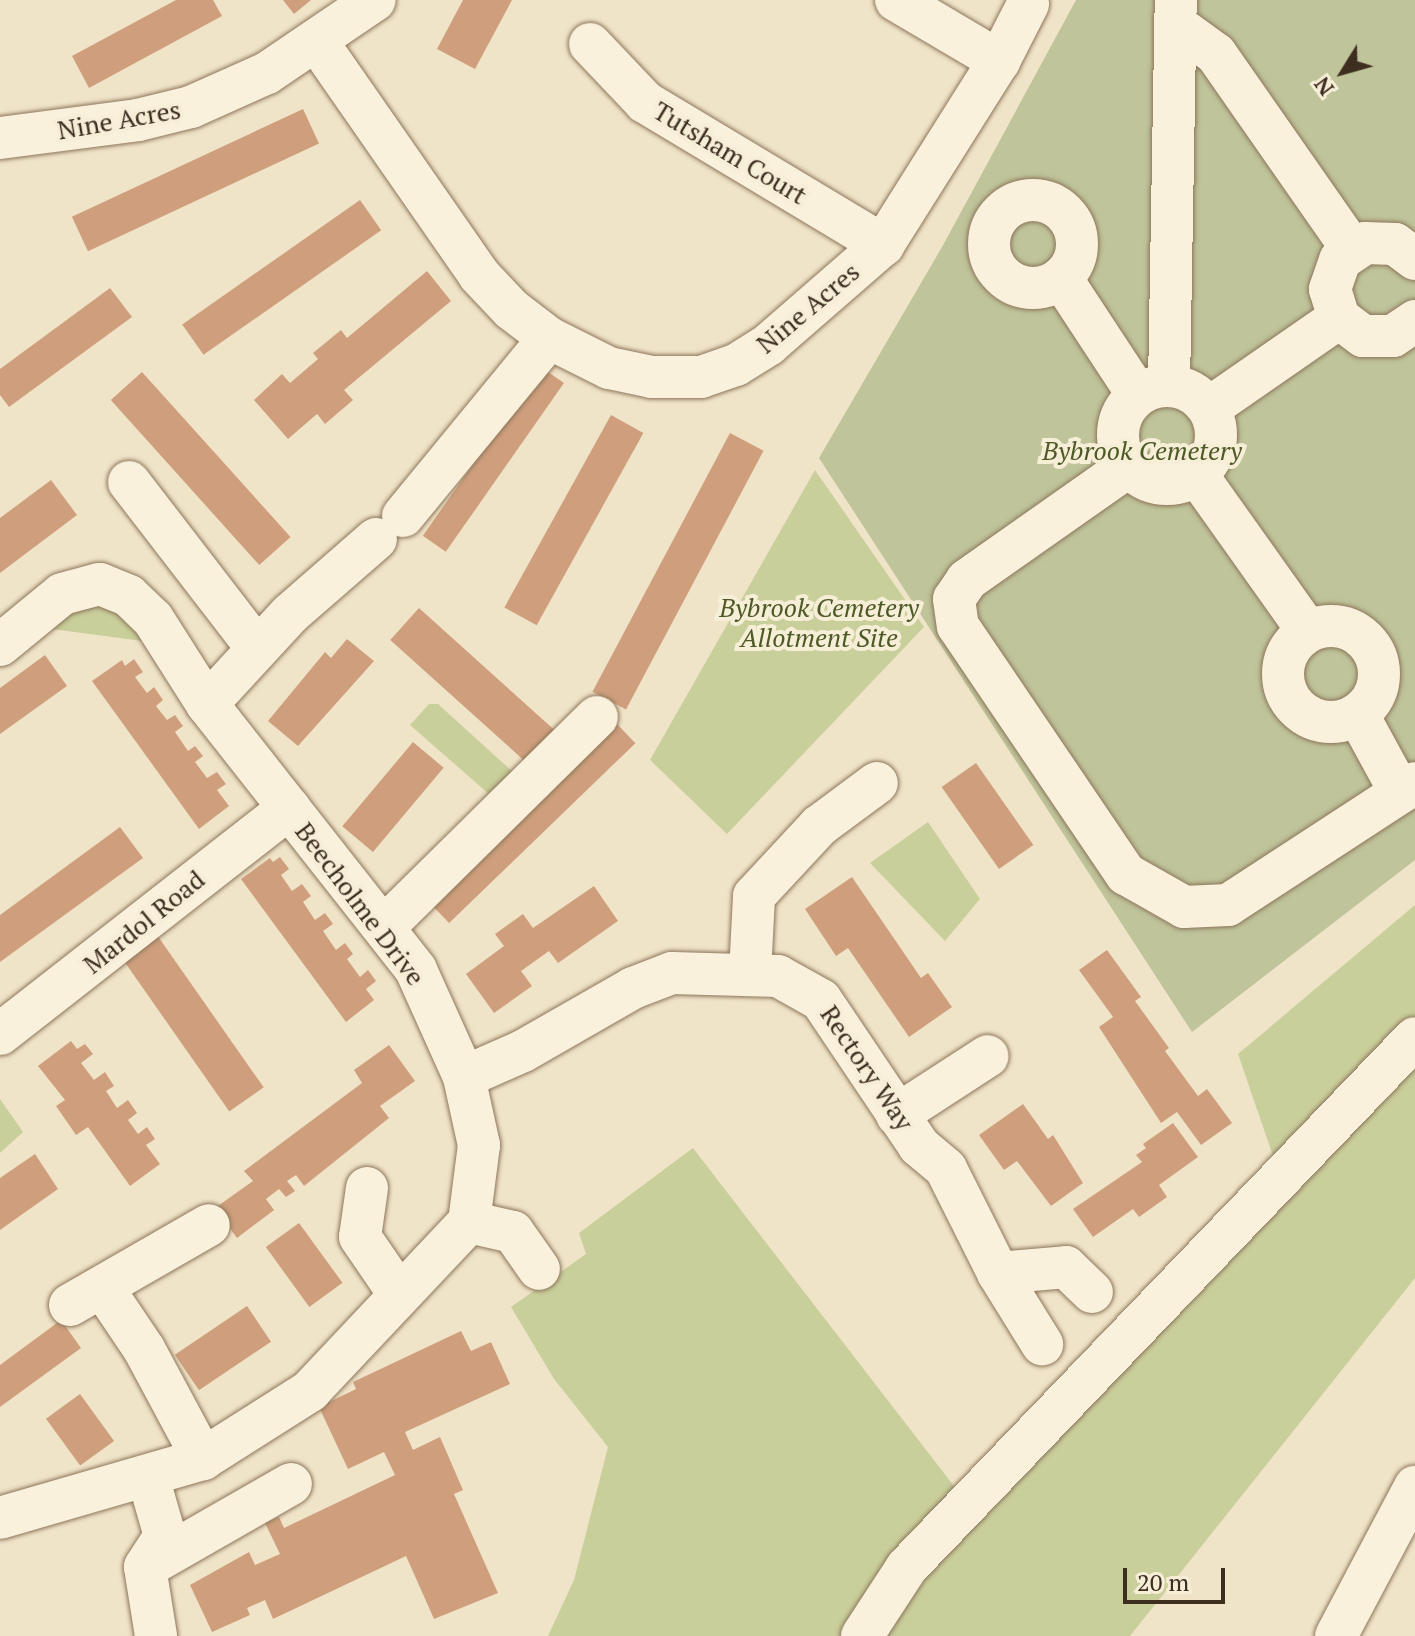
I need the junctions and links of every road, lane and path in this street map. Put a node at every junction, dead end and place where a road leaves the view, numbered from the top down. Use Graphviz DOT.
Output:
graph roads {
  1 [pos="375,0"];
  2 [pos="896,0"];
  3 [pos="1028,4"];
  4 [pos="1176,12"];
  5 [pos="318,43"];
  6 [pos="590,44"];
  7 [pos="999,61"];
  8 [pos="0,138"];
  9 [pos="883,245"];
  10 [pos="1352,249"];
  11 [pos="1415,259"];
  12 [pos="1061,278"];
  13 [pos="1339,318"];
  14 [pos="1412,330"];
  15 [pos="549,338"];
  16 [pos="1153,390"];
  17 [pos="1209,408"];
  18 [pos="1129,466"];
  19 [pos="1197,475"];
  20 [pos="129,482"];
  21 [pos="1308,631"];
  22 [pos="0,645"];
  23 [pos="256,647"];
  24 [pos="207,704"];
  25 [pos="1358,715"];
  26 [pos="597,717"];
  27 [pos="877,783"];
  28 [pos="1407,788"];
  29 [pos="289,808"];
  30 [pos="384,927"];
  31 [pos="750,973"];
  32 [pos="0,1034"];
  33 [pos="1415,1038"];
  34 [pos="988,1056"];
  35 [pos="464,1077"];
  36 [pos="897,1115"];
  37 [pos="367,1188"];
  38 [pos="469,1222"];
  39 [pos="209,1225"];
  40 [pos="539,1269"];
  41 [pos="998,1273"];
  42 [pos="1092,1292"];
  43 [pos="399,1294"];
  44 [pos="1042,1344"];
  45 [pos="203,1459"];
  46 [pos="148,1477"];
  47 [pos="291,1484"];
  48 [pos="1415,1487"];
  49 [pos="0,1518"];
  50 [pos="145,1567"];
  51 [pos="156,1636"];
  52 [pos="862,1636"];
  53 [pos="1336,1636"];
  1 -- 5 [label="street, Nine Acres"];
  2 -- 7 [label="street"];
  3 -- 7 [label="street, Nine Acres"];
  4 -- 10 [label="street"];
  4 -- 16 [label="street"];
  5 -- 8 [label="street, Nine Acres"];
  5 -- 15 [label="street, Nine Acres"];
  6 -- 9 [label="street, Tutsham Court"];
  7 -- 9 [label="street, Nine Acres"];
  9 -- 15 [label="street, Nine Acres"];
  10 -- 11 [label="street"];
  10 -- 13 [label="street"];
  12 -- 16 [label="street"];
  13 -- 14 [label="street"];
  13 -- 17 [label="street"];
  15 -- 23 [label="street"];
  16 -- 17 [label="street"];
  16 -- 18 [label="street"];
  17 -- 19 [label="street"];
  18 -- 19 [label="street"];
  18 -- 28 [label="street"];
  19 -- 21 [label="street"];
  20 -- 23 [label="street"];
  21 -- 25 [label="street"];
  21 -- 25 [label="street"];
  22 -- 24 [label="street, Beecholme Drive"];
  23 -- 24 [label="street"];
  24 -- 29 [label="street, Beecholme Drive"];
  25 -- 28 [label="street"];
  26 -- 30 [label="street"];
  27 -- 31 [label="street"];
  29 -- 30 [label="street, Beecholme Drive"];
  29 -- 32 [label="street, Mardol Road"];
  30 -- 35 [label="street, Beecholme Drive"];
  31 -- 35 [label="street, Rectory Way"];
  31 -- 36 [label="street, Rectory Way"];
  33 -- 52 [label="street"];
  34 -- 36 [label="street"];
  35 -- 38 [label="street, Beecholme Drive"];
  36 -- 41 [label="street, Rectory Way"];
  37 -- 43 [label="street"];
  38 -- 40 [label="street"];
  38 -- 43 [label="street"];
  39 -- 45 [label="street"];
  41 -- 42 [label="street"];
  41 -- 44 [label="street, Rectory Way"];
  43 -- 45 [label="street"];
  45 -- 46 [label="street"];
  46 -- 49 [label="street"];
  46 -- 50 [label="street"];
  47 -- 50 [label="street"];
  48 -- 53 [label="street"];
  50 -- 51 [label="street"];
}
